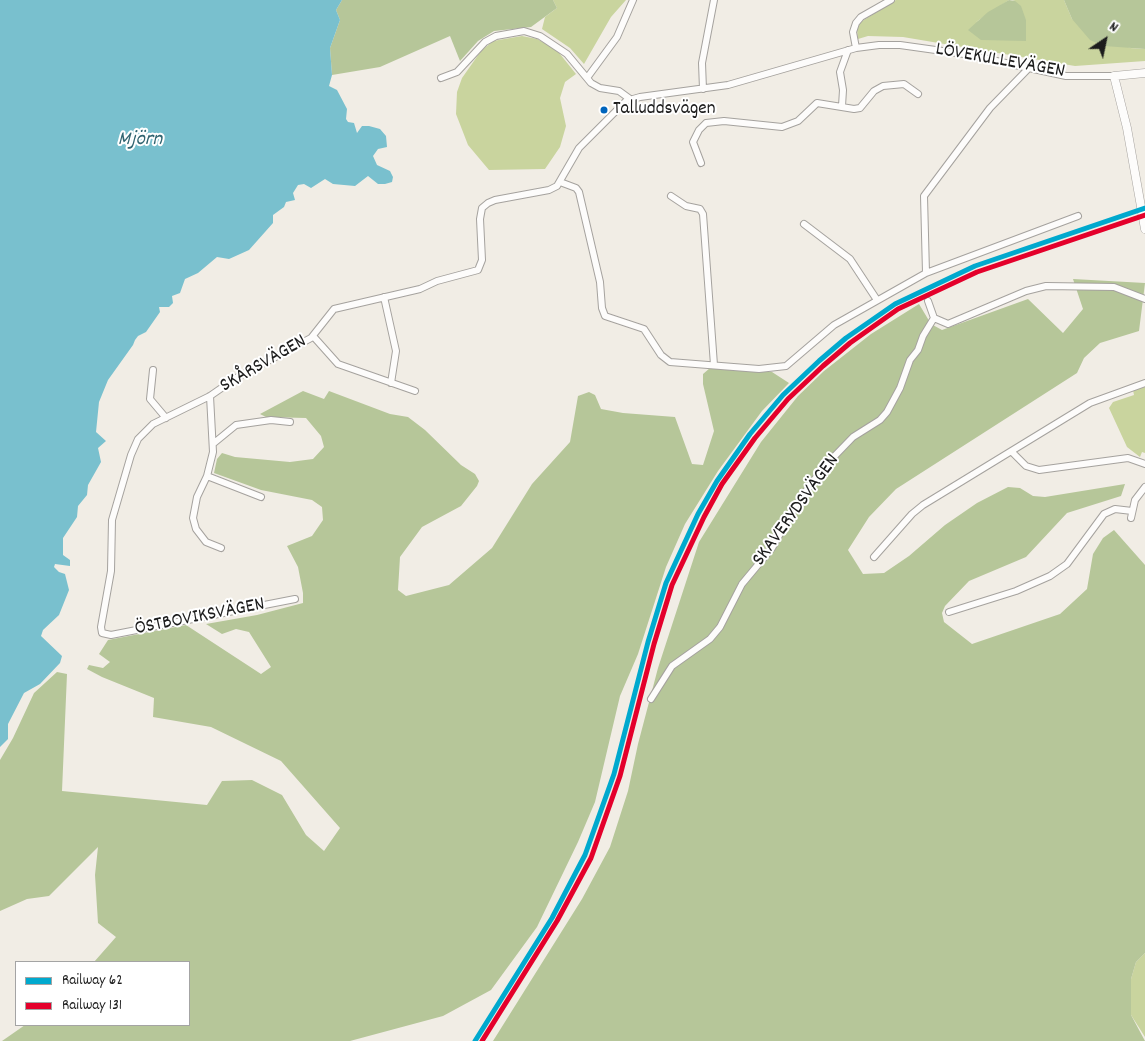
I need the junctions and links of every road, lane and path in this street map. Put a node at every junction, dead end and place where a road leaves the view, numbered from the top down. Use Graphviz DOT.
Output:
graph roads {
  1 [pos="633,0"];
  2 [pos="714,0"];
  3 [pos="891,0"];
  4 [pos="856,48"];
  5 [pos="848,50"];
  6 [pos="1028,69"];
  7 [pos="1145,73"];
  8 [pos="1114,76"];
  9 [pos="440,78"];
  10 [pos="587,78"];
  11 [pos="703,89"];
  12 [pos="918,94"];
  13 [pos="630,99"];
  14 [pos="842,106"];
  15 [pos="700,163"];
  16 [pos="560,182"];
  17 [pos="671,196"];
  18 [pos="1078,216"];
  19 [pos="804,224"];
  20 [pos="1145,230"];
  21 [pos="926,273"];
  22 [pos="384,296"];
  23 [pos="1145,299"];
  24 [pos="877,300"];
  25 [pos="928,301"];
  26 [pos="934,318"];
  27 [pos="313,336"];
  28 [pos="714,365"];
  29 [pos="153,370"];
  30 [pos="391,383"];
  31 [pos="1145,383"];
  32 [pos="414,391"];
  33 [pos="210,396"];
  34 [pos="166,418"];
  35 [pos="290,422"];
  36 [pos="214,443"];
  37 [pos="1012,452"];
  38 [pos="1145,464"];
  39 [pos="207,476"];
  40 [pos="1145,487"];
  41 [pos="261,497"];
  42 [pos="221,548"];
  43 [pos="874,557"];
  44 [pos="295,599"];
  45 [pos="949,612"];
  46 [pos="104,634"];
  47 [pos="652,698"];
  1 -- 10 [label="street"];
  2 -- 11 [label="street"];
  3 -- 4 [label="street"];
  4 -- 5 [label="street, LÖVEKULLEVÄGEN"];
  4 -- 6 [label="street, LÖVEKULLEVÄGEN"];
  5 -- 11 [label="street, LÖVEKULLEVÄGEN"];
  5 -- 14 [label="street"];
  6 -- 8 [label="street, LÖVEKULLEVÄGEN"];
  6 -- 21 [label="street"];
  7 -- 8 [label="street, LÖVEKULLEVÄGEN"];
  8 -- 20 [label="street"];
  9 -- 10 [label="street"];
  10 -- 13 [label="street"];
  11 -- 13 [label="street, LÖVEKULLEVÄGEN"];
  12 -- 14 [label="street"];
  13 -- 16 [label="street"];
  14 -- 15 [label="street"];
  16 -- 22 [label="street, SKÅRSVÄGEN"];
  16 -- 28 [label="street"];
  17 -- 28 [label="street"];
  18 -- 21 [label="street"];
  19 -- 24 [label="street"];
  21 -- 24 [label="street"];
  22 -- 27 [label="street, SKÅRSVÄGEN"];
  22 -- 30 [label="street"];
  23 -- 26 [label="street"];
  24 -- 28 [label="street"];
  25 -- 26 [label="street"];
  26 -- 47 [label="street, SKAVERYDSVÄGEN"];
  27 -- 30 [label="street"];
  27 -- 33 [label="street, SKÅRSVÄGEN"];
  29 -- 34 [label="street"];
  30 -- 32 [label="street"];
  31 -- 37 [label="street"];
  33 -- 34 [label="street, SKÅRSVÄGEN"];
  33 -- 36 [label="street"];
  34 -- 46 [label="street, SKÅRSVÄGEN"];
  35 -- 36 [label="street"];
  36 -- 39 [label="street"];
  37 -- 38 [label="street"];
  37 -- 43 [label="street"];
  39 -- 41 [label="street"];
  39 -- 42 [label="street"];
  40 -- 45 [label="street"];
  44 -- 46 [label="street, ÖSTBOVIKSVÄGEN"];
}
